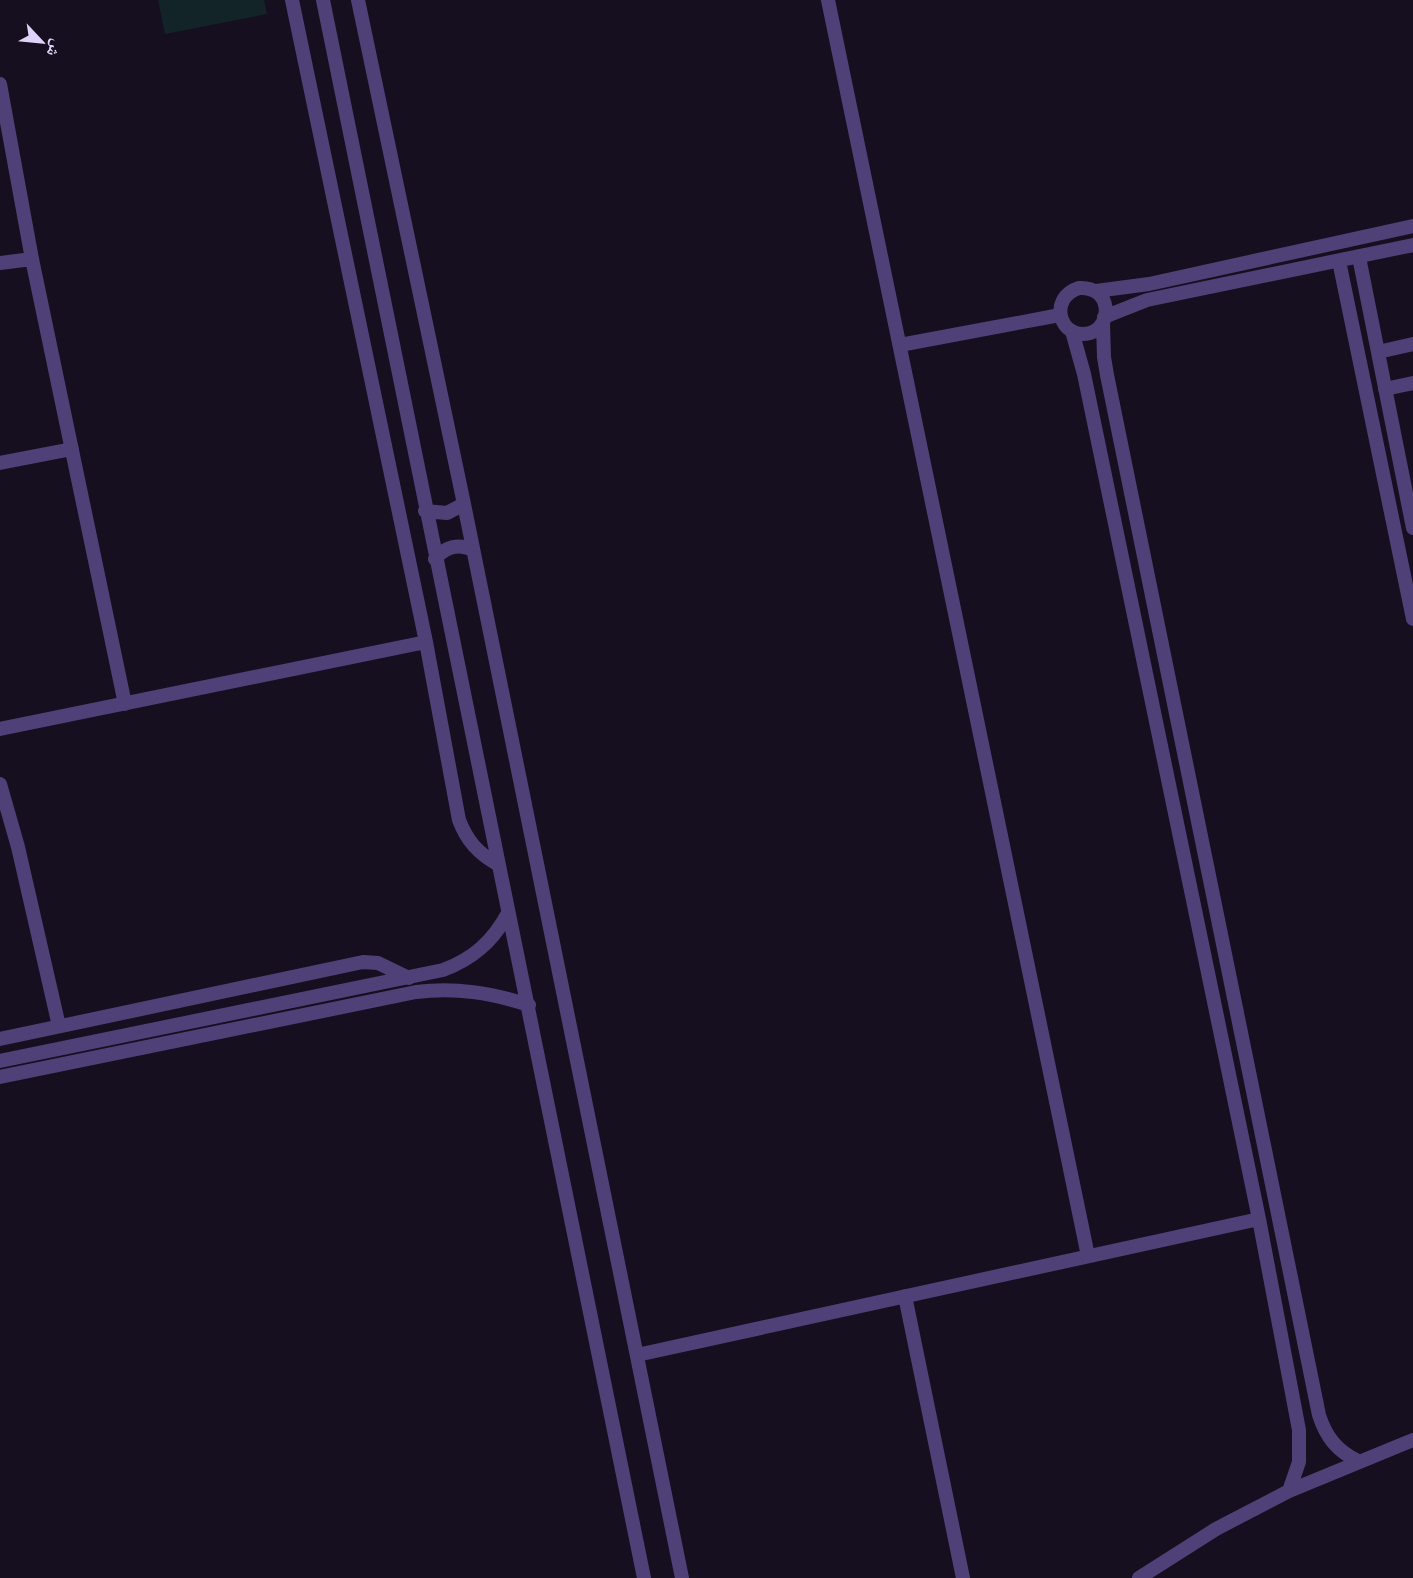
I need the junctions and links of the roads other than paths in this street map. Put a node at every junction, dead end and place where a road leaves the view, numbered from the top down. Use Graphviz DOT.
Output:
graph roads {
  1 [pos="292,0"];
  2 [pos="323,0"];
  3 [pos="358,0"];
  4 [pos="828,0"];
  5 [pos="0,84"];
  6 [pos="1413,226"];
  7 [pos="1413,245"];
  8 [pos="1359,257"];
  9 [pos="32,259"];
  10 [pos="1339,261"];
  11 [pos="0,263"];
  12 [pos="1096,291"];
  13 [pos="1060,315"];
  14 [pos="1103,320"];
  15 [pos="1072,331"];
  16 [pos="1413,344"];
  17 [pos="900,345"];
  18 [pos="1378,352"];
  19 [pos="1413,383"];
  20 [pos="1385,389"];
  21 [pos="72,449"];
  22 [pos="0,464"];
  23 [pos="464,504"];
  24 [pos="425,511"];
  25 [pos="1413,528"];
  26 [pos="473,550"];
  27 [pos="435,560"];
  28 [pos="1413,619"];
  29 [pos="426,642"];
  30 [pos="125,704"];
  31 [pos="0,729"];
  32 [pos="0,784"];
  33 [pos="497,864"];
  34 [pos="508,913"];
  35 [pos="409,978"];
  36 [pos="529,1005"];
  37 [pos="59,1026"];
  38 [pos="0,1039"];
  39 [pos="0,1061"];
  40 [pos="0,1077"];
  41 [pos="1259,1219"];
  42 [pos="1088,1256"];
  43 [pos="905,1296"];
  44 [pos="637,1354"];
  45 [pos="1413,1440"];
  46 [pos="1358,1461"];
  47 [pos="1289,1491"];
  48 [pos="644,1578"];
  49 [pos="682,1578"];
  50 [pos="963,1578"];
  51 [pos="1139,1578"];
  1 -- 29 [label="street"];
  2 -- 24 [label="street"];
  3 -- 23 [label="street"];
  4 -- 17 [label="street"];
  5 -- 9 [label="street"];
  6 -- 12 [label="street"];
  7 -- 8 [label="street"];
  8 -- 10 [label="street"];
  8 -- 18 [label="street"];
  9 -- 11 [label="street"];
  9 -- 21 [label="street"];
  10 -- 14 [label="street"];
  10 -- 28 [label="street"];
  12 -- 13 [label="street"];
  12 -- 14 [label="street"];
  13 -- 15 [label="street"];
  13 -- 17 [label="street"];
  14 -- 15 [label="street"];
  14 -- 46 [label="street"];
  15 -- 41 [label="street"];
  16 -- 18 [label="street"];
  17 -- 42 [label="street"];
  18 -- 20 [label="street"];
  19 -- 20 [label="street"];
  20 -- 25 [label="street"];
  21 -- 22 [label="street"];
  21 -- 30 [label="street"];
  23 -- 24 [label="street"];
  23 -- 26 [label="street"];
  24 -- 27 [label="street"];
  26 -- 27 [label="street"];
  26 -- 44 [label="street"];
  27 -- 33 [label="street"];
  29 -- 30 [label="street"];
  29 -- 33 [label="street"];
  30 -- 31 [label="street"];
  32 -- 37 [label="street"];
  33 -- 34 [label="street"];
  34 -- 35 [label="street"];
  34 -- 36 [label="street"];
  35 -- 37 [label="street"];
  35 -- 39 [label="street"];
  36 -- 40 [label="street"];
  36 -- 48 [label="street"];
  37 -- 38 [label="street"];
  41 -- 42 [label="street"];
  41 -- 47 [label="street"];
  42 -- 43 [label="street"];
  43 -- 44 [label="street"];
  43 -- 50 [label="street"];
  44 -- 49 [label="street"];
  45 -- 46 [label="street"];
  46 -- 47 [label="street"];
  47 -- 51 [label="street"];
}
